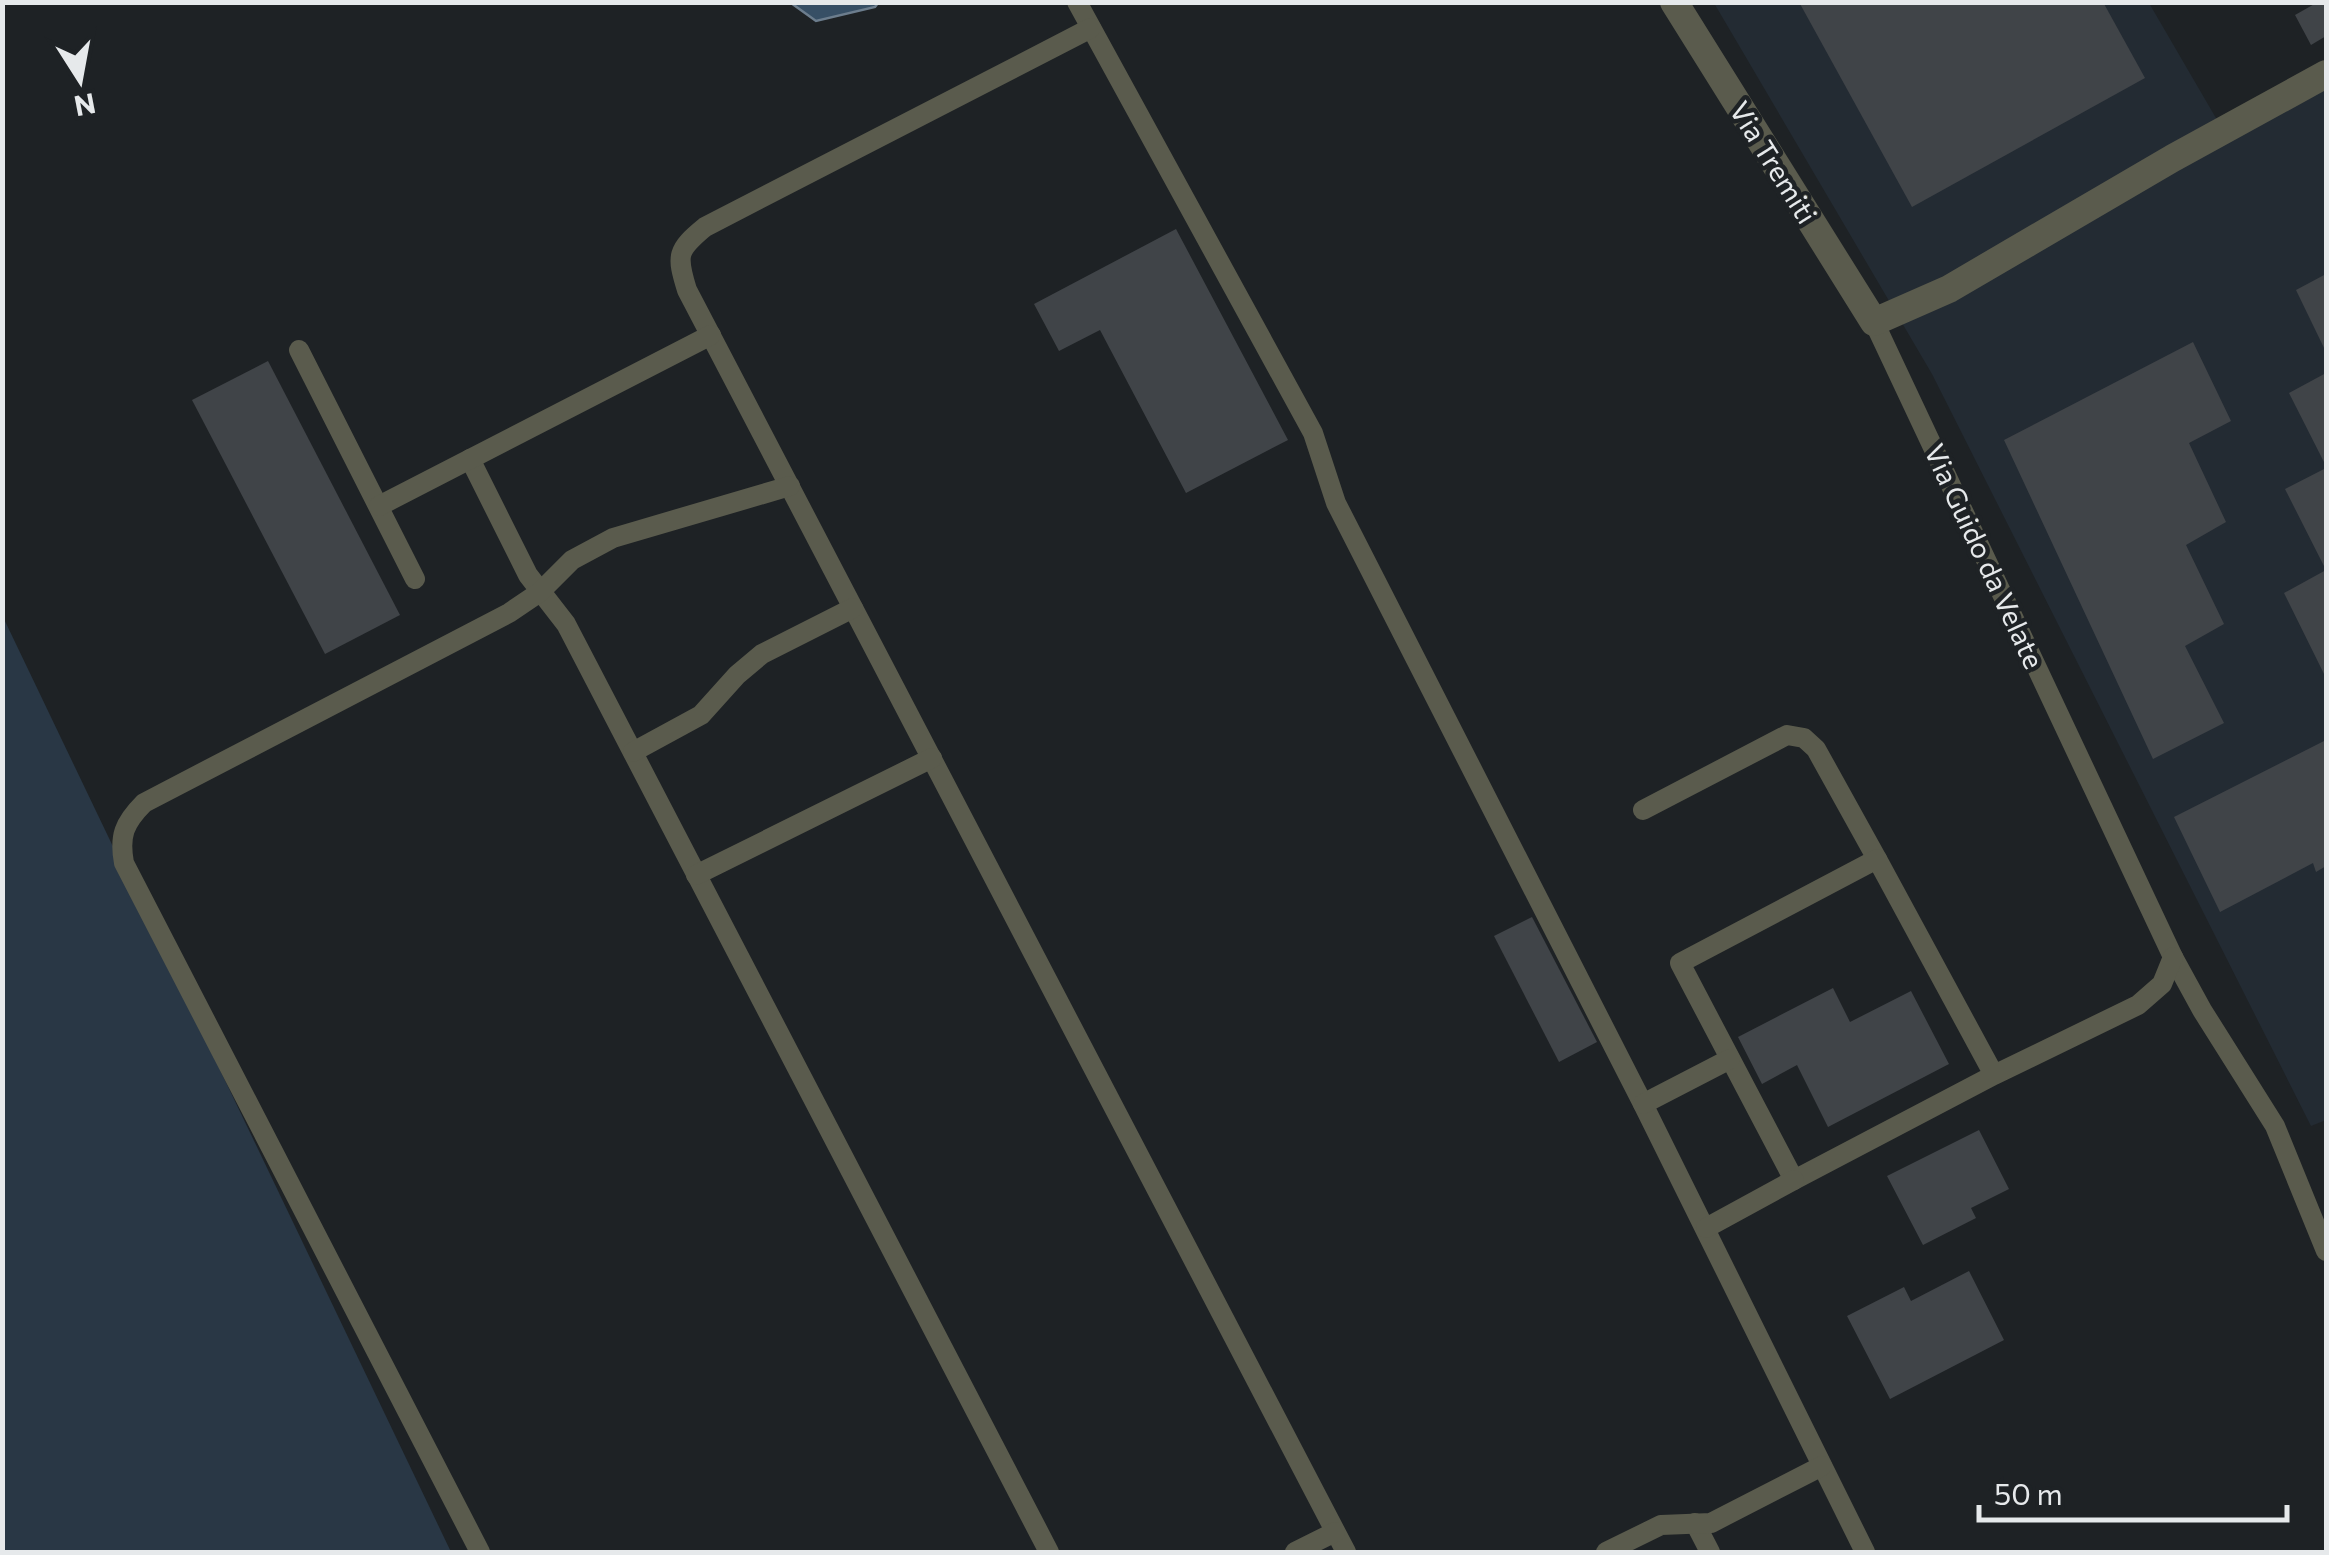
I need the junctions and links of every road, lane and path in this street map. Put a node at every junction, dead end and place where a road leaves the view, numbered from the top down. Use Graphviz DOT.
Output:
graph roads {
  1 [pos="1078,2"];
  2 [pos="1674,2"];
  3 [pos="1091,28"];
  4 [pos="2326,74"];
  5 [pos="1874,322"];
  6 [pos="711,335"];
  7 [pos="299,350"];
  8 [pos="470,459"];
  9 [pos="790,486"];
  10 [pos="378,506"];
  11 [pos="415,579"];
  12 [pos="540,592"];
  13 [pos="854,608"];
  14 [pos="633,752"];
  15 [pos="932,758"];
  16 [pos="1642,810"];
  17 [pos="1877,859"];
  18 [pos="696,875"];
  19 [pos="2173,957"];
  20 [pos="1730,1059"];
  21 [pos="1994,1075"];
  22 [pos="1643,1104"];
  23 [pos="1794,1180"];
  24 [pos="1706,1228"];
  25 [pos="2326,1250"];
  26 [pos="1822,1466"];
  27 [pos="1696,1523"];
  28 [pos="1336,1532"];
  29 [pos="480,1552"];
  30 [pos="1049,1552"];
  31 [pos="1295,1552"];
  32 [pos="1346,1552"];
  33 [pos="1606,1552"];
  34 [pos="1710,1552"];
  35 [pos="1865,1552"];
  1 -- 3 [label="lane"];
  2 -- 5 [label="street, Via Tremiti"];
  3 -- 6 [label="lane"];
  3 -- 22 [label="lane"];
  4 -- 5 [label="street"];
  5 -- 19 [label="lane, Via Guido da Velate"];
  6 -- 8 [label="lane"];
  6 -- 9 [label="lane"];
  7 -- 10 [label="lane"];
  8 -- 10 [label="lane"];
  8 -- 12 [label="lane"];
  9 -- 12 [label="lane"];
  9 -- 13 [label="lane"];
  10 -- 11 [label="lane"];
  12 -- 14 [label="lane"];
  12 -- 29 [label="lane"];
  13 -- 14 [label="lane"];
  13 -- 15 [label="lane"];
  14 -- 18 [label="lane"];
  15 -- 18 [label="lane"];
  15 -- 28 [label="lane"];
  16 -- 17 [label="lane"];
  17 -- 20 [label="lane"];
  17 -- 21 [label="lane"];
  18 -- 30 [label="lane"];
  19 -- 21 [label="lane"];
  19 -- 25 [label="lane, Via Guido da Velate"];
  20 -- 22 [label="lane"];
  20 -- 23 [label="lane"];
  21 -- 23 [label="lane"];
  22 -- 24 [label="lane"];
  23 -- 24 [label="lane"];
  24 -- 26 [label="lane"];
  26 -- 27 [label="lane"];
  26 -- 35 [label="lane"];
  27 -- 33 [label="lane"];
  27 -- 34 [label="lane"];
  28 -- 31 [label="lane"];
  28 -- 32 [label="lane"];
}
